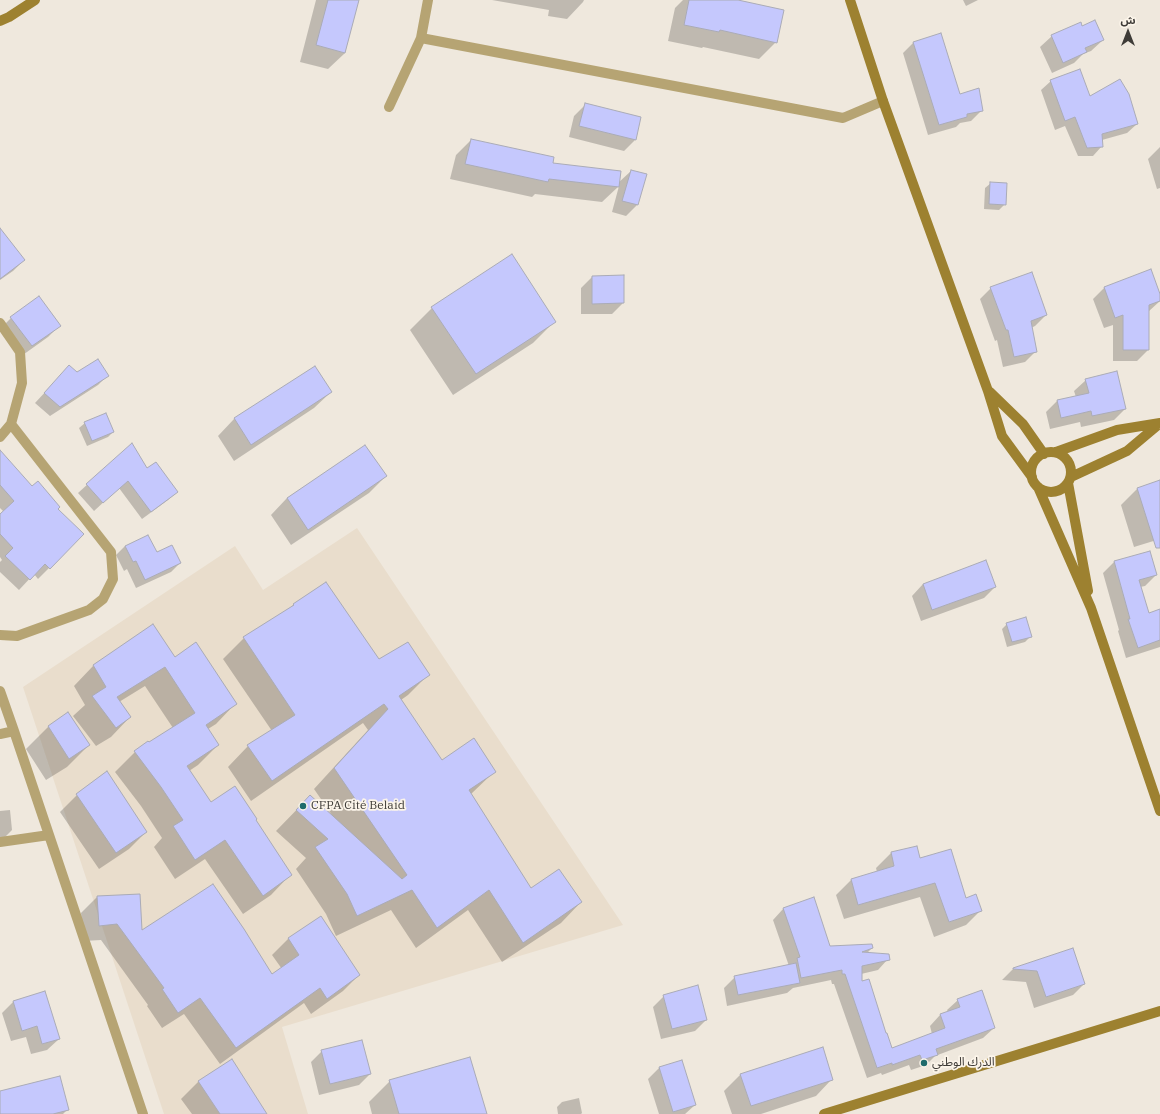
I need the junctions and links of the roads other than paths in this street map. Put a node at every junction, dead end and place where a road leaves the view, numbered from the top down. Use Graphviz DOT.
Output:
graph roads {
  1 [pos="35,0"];
  2 [pos="428,0"];
  3 [pos="850,0"];
  4 [pos="0,21"];
  5 [pos="421,38"];
  6 [pos="883,101"];
  7 [pos="389,108"];
  8 [pos="0,323"];
  9 [pos="988,391"];
  10 [pos="1160,423"];
  11 [pos="11,424"];
  12 [pos="0,437"];
  13 [pos="1056,452"];
  14 [pos="1044,454"];
  15 [pos="1032,476"];
  16 [pos="1069,480"];
  17 [pos="1038,487"];
  18 [pos="1091,608"];
  19 [pos="0,635"];
  20 [pos="0,691"];
  21 [pos="14,731"];
  22 [pos="0,734"];
  23 [pos="1160,811"];
  24 [pos="49,835"];
  25 [pos="0,842"];
  26 [pos="1160,1011"];
  27 [pos="143,1114"];
  28 [pos="824,1114"];
  1 -- 4 [label="street"];
  2 -- 5 [label="street"];
  3 -- 6 [label="street"];
  5 -- 6 [label="street"];
  5 -- 7 [label="street"];
  6 -- 9 [label="street"];
  8 -- 11 [label="street"];
  9 -- 14 [label="street"];
  9 -- 15 [label="street"];
  10 -- 13 [label="street"];
  10 -- 16 [label="street"];
  11 -- 12 [label="street"];
  11 -- 19 [label="street"];
  13 -- 14 [label="street"];
  13 -- 16 [label="street"];
  14 -- 15 [label="street"];
  15 -- 17 [label="street"];
  16 -- 17 [label="street"];
  16 -- 18 [label="street"];
  17 -- 18 [label="street"];
  18 -- 23 [label="street"];
  20 -- 21 [label="street"];
  21 -- 22 [label="street"];
  21 -- 24 [label="street"];
  24 -- 25 [label="street"];
  24 -- 27 [label="street"];
  26 -- 28 [label="street"];
}
